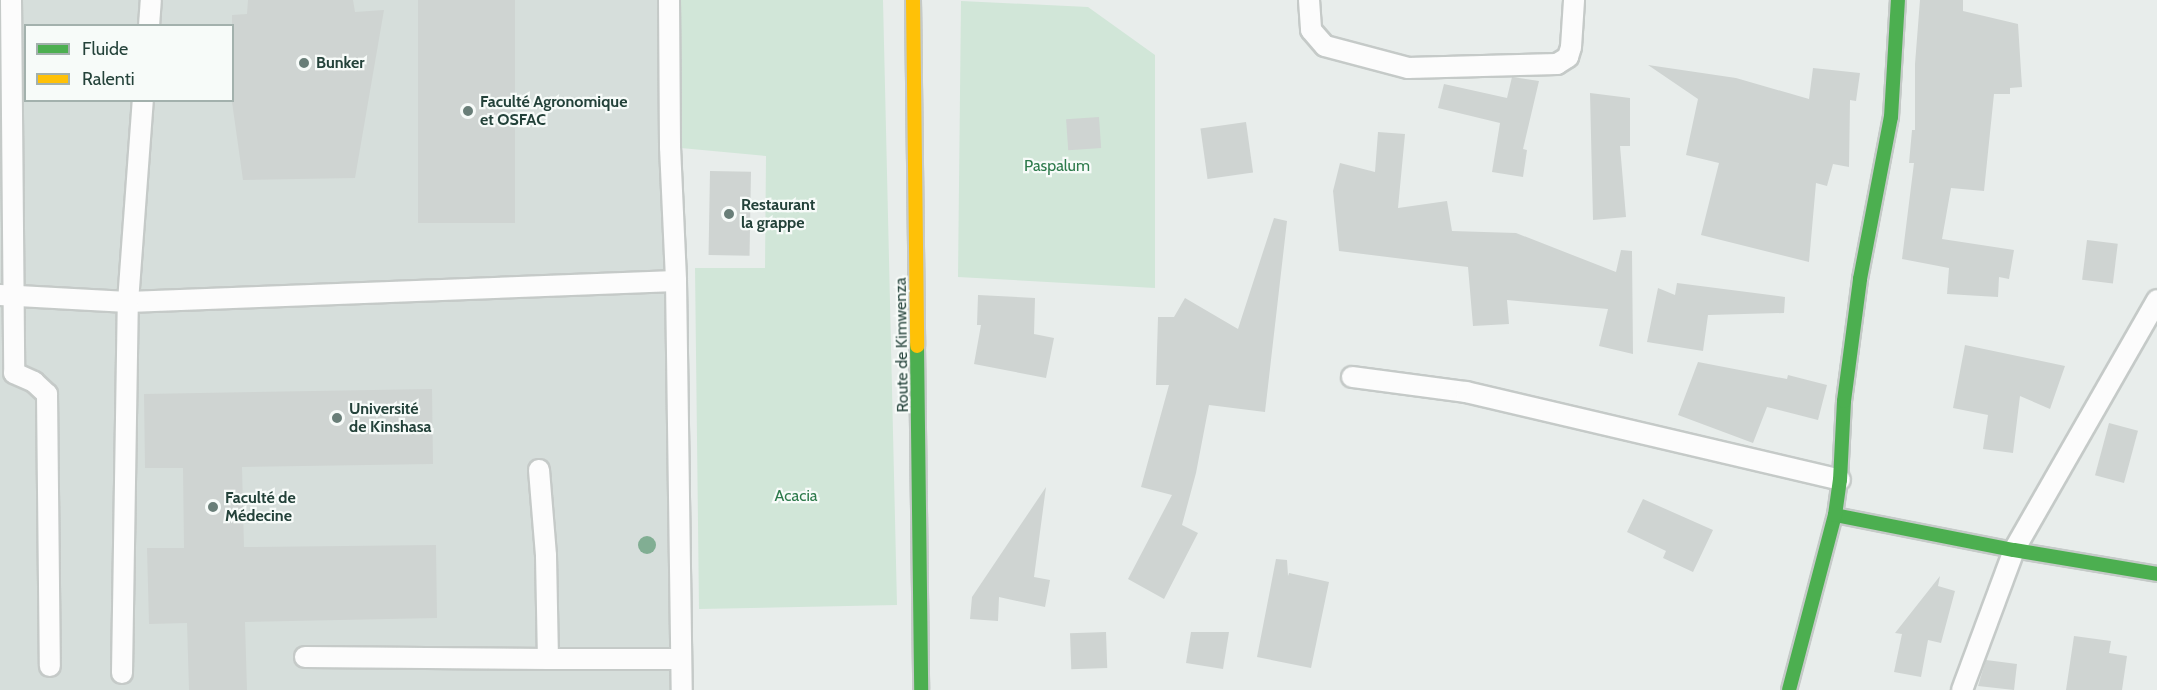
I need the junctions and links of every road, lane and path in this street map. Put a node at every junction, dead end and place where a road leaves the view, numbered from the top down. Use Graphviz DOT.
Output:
graph roads {
  1 [pos="11,0"];
  2 [pos="151,0"];
  3 [pos="669,0"];
  4 [pos="913,0"];
  5 [pos="1309,0"];
  6 [pos="1574,0"];
  7 [pos="1898,0"];
  8 [pos="149,24"];
  9 [pos="143,102"];
  10 [pos="676,281"];
  11 [pos="6,295"];
  12 [pos="2157,300"];
  13 [pos="128,302"];
  14 [pos="1352,377"];
  15 [pos="539,470"];
  16 [pos="1840,480"];
  17 [pos="1835,514"];
  18 [pos="2014,550"];
  19 [pos="2157,574"];
  20 [pos="305,657"];
  21 [pos="548,659"];
  22 [pos="681,659"];
  23 [pos="50,666"];
  24 [pos="122,673"];
  25 [pos="682,690"];
  26 [pos="921,690"];
  27 [pos="1789,690"];
  28 [pos="1962,690"];
  1 -- 11 [label="lane"];
  2 -- 8 [label="lane"];
  3 -- 10 [label="lane"];
  4 -- 26 [label="street, Route de Kimwenza"];
  5 -- 6 [label="lane"];
  7 -- 16 [label="street"];
  9 -- 13 [label="lane"];
  10 -- 13 [label="lane"];
  10 -- 22 [label="lane"];
  11 -- 13 [label="lane"];
  11 -- 23 [label="lane"];
  12 -- 18 [label="lane"];
  13 -- 24 [label="lane"];
  14 -- 16 [label="lane"];
  15 -- 21 [label="lane"];
  16 -- 17 [label="street"];
  17 -- 18 [label="street"];
  17 -- 27 [label="street"];
  18 -- 19 [label="street"];
  18 -- 28 [label="lane"];
  20 -- 21 [label="lane"];
  21 -- 22 [label="lane"];
  22 -- 25 [label="lane"];
}
